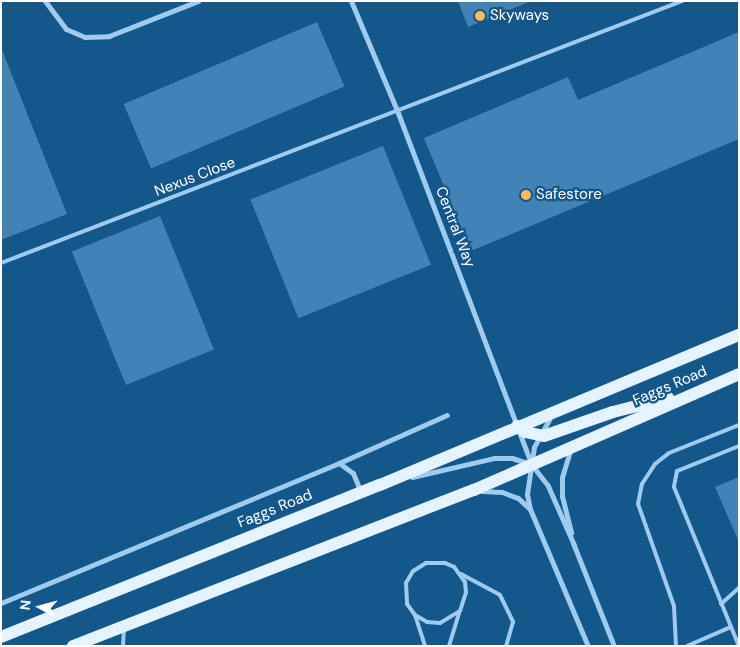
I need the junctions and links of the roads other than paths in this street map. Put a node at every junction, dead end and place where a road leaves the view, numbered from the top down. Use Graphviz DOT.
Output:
graph roads {
  1 [pos="45,1"];
  2 [pos="198,1"];
  3 [pos="350,1"];
  4 [pos="682,1"];
  5 [pos="398,113"];
  6 [pos="1,262"];
  7 [pos="739,335"];
  8 [pos="739,374"];
  9 [pos="693,394"];
  10 [pos="560,408"];
  11 [pos="447,415"];
  12 [pos="517,426"];
  13 [pos="739,426"];
  14 [pos="538,436"];
  15 [pos="572,446"];
  16 [pos="739,446"];
  17 [pos="339,463"];
  18 [pos="531,464"];
  19 [pos="380,485"];
  20 [pos="474,490"];
  21 [pos="361,493"];
  22 [pos="530,510"];
  23 [pos="574,545"];
  24 [pos="460,574"];
  25 [pos="739,588"];
  26 [pos="1,603"];
  27 [pos="721,604"];
  28 [pos="460,611"];
  29 [pos="415,615"];
  30 [pos="124,624"];
  31 [pos="731,627"];
  32 [pos="1,637"];
  33 [pos="73,646"];
  34 [pos="123,646"];
  35 [pos="425,646"];
  36 [pos="449,646"];
  37 [pos="506,646"];
  38 [pos="588,646"];
  39 [pos="614,646"];
  40 [pos="676,646"];
  41 [pos="687,646"];
  42 [pos="739,646"];
  1 -- 2 [label="street"];
  3 -- 5 [label="street, Central Way"];
  4 -- 5 [label="lane, Nexus Close"];
  5 -- 6 [label="lane, Nexus Close"];
  5 -- 12 [label="street, Central Way"];
  7 -- 10 [label="main road, Faggs Road"];
  8 -- 9 [label="main road, Faggs Road"];
  9 -- 14 [label="main road"];
  9 -- 15 [label="main road, Faggs Road"];
  10 -- 12 [label="main road, Faggs Road"];
  10 -- 14 [label="street, Faggs Road"];
  11 -- 17 [label="street"];
  12 -- 14 [label="main road"];
  12 -- 18 [label="street, Central Way"];
  12 -- 19 [label="main road, Faggs Road"];
  13 -- 40 [label="lane"];
  14 -- 18 [label="street, Faggs Road"];
  15 -- 18 [label="main road, Faggs Road"];
  15 -- 23 [label="street"];
  16 -- 27 [label="lane"];
  17 -- 21 [label="street"];
  17 -- 26 [label="street"];
  18 -- 19 [label="street"];
  18 -- 20 [label="main road, Faggs Road"];
  18 -- 22 [label="street, Faggs Road"];
  18 -- 23 [label="street"];
  19 -- 21 [label="main road, Faggs Road"];
  20 -- 22 [label="street, Faggs Road"];
  20 -- 30 [label="main road, Faggs Road"];
  21 -- 32 [label="main road, Faggs Road"];
  22 -- 38 [label="street"];
  23 -- 39 [label="street"];
  24 -- 28 [label="lane"];
  24 -- 29 [label="lane"];
  24 -- 37 [label="lane"];
  25 -- 27 [label="lane"];
  27 -- 31 [label="lane"];
  28 -- 29 [label="lane"];
  28 -- 36 [label="lane"];
  29 -- 35 [label="lane"];
  30 -- 33 [label="main road, Faggs Road"];
  30 -- 34 [label="lane"];
  31 -- 41 [label="lane"];
  31 -- 42 [label="lane"];
}
